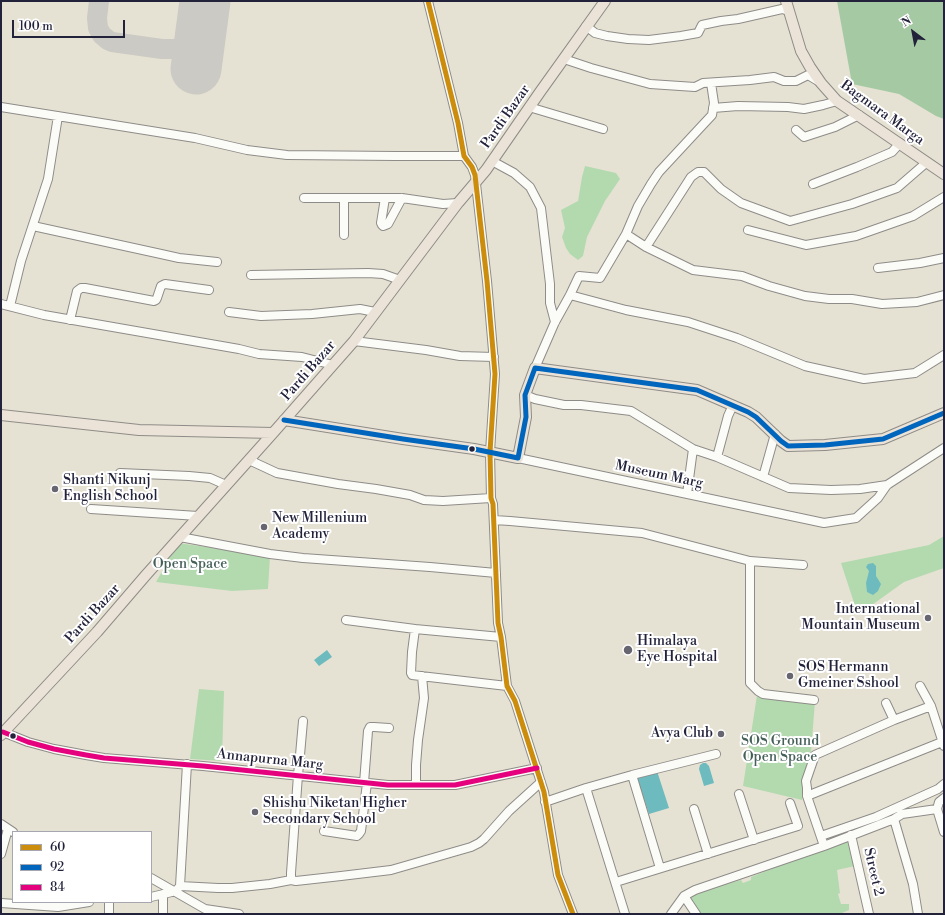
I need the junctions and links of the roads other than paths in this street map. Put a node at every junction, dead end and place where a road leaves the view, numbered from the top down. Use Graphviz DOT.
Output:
graph roads {
  1 [pos="428,1"];
  2 [pos="606,1"];
  3 [pos="787,6"];
  4 [pos="586,26"];
  5 [pos="564,59"];
  6 [pos="711,83"];
  7 [pos="821,83"];
  8 [pos="837,100"];
  9 [pos="1,107"];
  10 [pos="529,107"];
  11 [pos="713,108"];
  12 [pos="859,115"];
  13 [pos="58,116"];
  14 [pos="602,129"];
  15 [pos="796,130"];
  16 [pos="900,143"];
  17 [pos="464,156"];
  18 [pos="492,161"];
  19 [pos="928,162"];
  20 [pos="944,174"];
  21 [pos="476,183"];
  22 [pos="813,184"];
  23 [pos="944,197"];
  24 [pos="304,198"];
  25 [pos="344,198"];
  26 [pos="385,198"];
  27 [pos="402,198"];
  28 [pos="458,203"];
  29 [pos="33,226"];
  30 [pos="748,230"];
  31 [pos="626,234"];
  32 [pos="344,235"];
  33 [pos="646,247"];
  34 [pos="944,258"];
  35 [pos="217,262"];
  36 [pos="878,268"];
  37 [pos="251,275"];
  38 [pos="400,280"];
  39 [pos="209,290"];
  40 [pos="570,295"];
  41 [pos="944,295"];
  42 [pos="1,304"];
  43 [pos="10,306"];
  44 [pos="229,312"];
  45 [pos="375,312"];
  46 [pos="70,320"];
  47 [pos="555,322"];
  48 [pos="354,341"];
  49 [pos="944,355"];
  50 [pos="494,357"];
  51 [pos="333,365"];
  52 [pos="535,368"];
  53 [pos="525,395"];
  54 [pos="733,405"];
  55 [pos="944,413"];
  56 [pos="1,414"];
  57 [pos="284,420"];
  58 [pos="273,433"];
  59 [pos="775,434"];
  60 [pos="944,448"];
  61 [pos="693,449"];
  62 [pos="490,452"];
  63 [pos="717,457"];
  64 [pos="518,458"];
  65 [pos="249,460"];
  66 [pos="120,473"];
  67 [pos="763,477"];
  68 [pos="226,485"];
  69 [pos="888,485"];
  70 [pos="687,494"];
  71 [pos="491,498"];
  72 [pos="91,509"];
  73 [pos="198,516"];
  74 [pos="494,520"];
  75 [pos="180,537"];
  76 [pos="750,561"];
  77 [pos="803,565"];
  78 [pos="496,573"];
  79 [pos="346,620"];
  80 [pos="415,629"];
  81 [pos="501,637"];
  82 [pos="422,676"];
  83 [pos="507,686"];
  84 [pos="920,686"];
  85 [pos="814,700"];
  86 [pos="886,703"];
  87 [pos="931,706"];
  88 [pos="894,720"];
  89 [pos="303,721"];
  90 [pos="389,728"];
  91 [pos="2,733"];
  92 [pos="943,745"];
  93 [pos="716,754"];
  94 [pos="187,764"];
  95 [pos="536,768"];
  96 [pos="298,775"];
  97 [pos="632,775"];
  98 [pos="541,782"];
  99 [pos="365,783"];
  100 [pos="416,784"];
  101 [pos="944,784"];
  102 [pos="586,788"];
  103 [pos="739,794"];
  104 [pos="807,796"];
  105 [pos="944,798"];
  106 [pos="545,802"];
  107 [pos="790,804"];
  108 [pos="694,809"];
  109 [pos="937,809"];
  110 [pos="894,819"];
  111 [pos="1,824"];
  112 [pos="10,831"];
  113 [pos="324,831"];
  114 [pos="944,832"];
  115 [pos="851,835"];
  116 [pos="821,836"];
  117 [pos="754,840"];
  118 [pos="824,846"];
  119 [pos="1,854"];
  120 [pos="708,854"];
  121 [pos="660,868"];
  122 [pos="152,878"];
  123 [pos="291,880"];
  124 [pos="616,882"];
  125 [pos="178,889"];
  126 [pos="163,894"];
  127 [pos="684,896"];
  128 [pos="152,897"];
  129 [pos="1,903"];
  130 [pos="85,903"];
  131 [pos="108,903"];
  132 [pos="57,910"];
  133 [pos="205,912"];
  134 [pos="109,914"];
  135 [pos="164,914"];
  136 [pos="238,914"];
  137 [pos="573,914"];
  138 [pos="625,914"];
  139 [pos="671,914"];
  140 [pos="696,914"];
  141 [pos="869,914"];
  142 [pos="918,914"];
  1 -- 17 [label="street"];
  2 -- 4 [label="main road, Pardi Bazar"];
  3 -- 4 [label="street"];
  3 -- 7 [label="main road, Bagmara Marga"];
  4 -- 5 [label="main road, Pardi Bazar"];
  5 -- 6 [label="street"];
  5 -- 10 [label="main road, Pardi Bazar"];
  6 -- 7 [label="street"];
  6 -- 11 [label="street"];
  7 -- 8 [label="main road, Bagmara Marga"];
  8 -- 11 [label="street"];
  8 -- 12 [label="main road, Bagmara Marga"];
  9 -- 13 [label="street"];
  10 -- 14 [label="street"];
  10 -- 18 [label="main road, Pardi Bazar"];
  11 -- 31 [label="street"];
  12 -- 15 [label="street"];
  12 -- 16 [label="main road, Bagmara Marga"];
  13 -- 17 [label="street"];
  13 -- 29 [label="street"];
  16 -- 19 [label="main road, Bagmara Marga"];
  16 -- 22 [label="street"];
  17 -- 21 [label="street"];
  18 -- 21 [label="main road, Pardi Bazar"];
  18 -- 47 [label="street"];
  19 -- 20 [label="main road, Bagmara Marga"];
  19 -- 33 [label="street"];
  21 -- 28 [label="main road, Pardi Bazar"];
  21 -- 50 [label="street"];
  23 -- 30 [label="street"];
  24 -- 25 [label="street"];
  25 -- 26 [label="street"];
  25 -- 32 [label="street"];
  26 -- 27 [label="street"];
  26 -- 27 [label="street"];
  27 -- 28 [label="street"];
  28 -- 38 [label="main road, Pardi Bazar"];
  29 -- 35 [label="street"];
  29 -- 43 [label="street"];
  31 -- 33 [label="street"];
  31 -- 40 [label="street"];
  33 -- 41 [label="street"];
  34 -- 36 [label="street"];
  37 -- 38 [label="street"];
  38 -- 45 [label="main road, Pardi Bazar"];
  39 -- 46 [label="street"];
  40 -- 47 [label="street"];
  40 -- 49 [label="street"];
  42 -- 43 [label="street"];
  43 -- 46 [label="street"];
  44 -- 45 [label="street"];
  45 -- 48 [label="main road, Pardi Bazar"];
  46 -- 51 [label="street"];
  47 -- 52 [label="street"];
  48 -- 50 [label="street"];
  48 -- 51 [label="main road, Pardi Bazar"];
  50 -- 62 [label="street"];
  51 -- 57 [label="main road, Pardi Bazar"];
  52 -- 53 [label="main road"];
  52 -- 54 [label="main road"];
  53 -- 61 [label="street"];
  53 -- 64 [label="main road"];
  54 -- 59 [label="main road"];
  54 -- 63 [label="street"];
  55 -- 59 [label="main road"];
  56 -- 58 [label="main road"];
  57 -- 58 [label="main road, Pardi Bazar"];
  57 -- 62 [label="main road"];
  58 -- 65 [label="main road, Pardi Bazar"];
  59 -- 67 [label="street"];
  60 -- 69 [label="street"];
  61 -- 63 [label="street"];
  61 -- 70 [label="street"];
  62 -- 64 [label="main road"];
  62 -- 71 [label="street"];
  63 -- 67 [label="street"];
  64 -- 70 [label="street, Museum Marg"];
  65 -- 68 [label="main road, Pardi Bazar"];
  65 -- 71 [label="street"];
  66 -- 68 [label="street"];
  67 -- 69 [label="street"];
  68 -- 73 [label="main road, Pardi Bazar"];
  69 -- 70 [label="street, Museum Marg"];
  71 -- 74 [label="street"];
  72 -- 73 [label="street"];
  73 -- 75 [label="main road, Pardi Bazar"];
  74 -- 76 [label="street"];
  74 -- 78 [label="street"];
  75 -- 78 [label="street"];
  75 -- 91 [label="main road, Pardi Bazar"];
  76 -- 77 [label="street"];
  76 -- 85 [label="street"];
  78 -- 81 [label="street"];
  79 -- 80 [label="street"];
  80 -- 81 [label="street"];
  80 -- 82 [label="street"];
  81 -- 83 [label="street"];
  82 -- 83 [label="street"];
  82 -- 100 [label="street"];
  83 -- 95 [label="street"];
  84 -- 87 [label="street"];
  86 -- 88 [label="street"];
  87 -- 88 [label="street"];
  87 -- 92 [label="street"];
  88 -- 104 [label="street"];
  89 -- 96 [label="street"];
  90 -- 99 [label="street"];
  91 -- 94 [label="street, Annapurna Marg"];
  92 -- 104 [label="street"];
  93 -- 97 [label="street"];
  94 -- 96 [label="street, Annapurna Marg"];
  94 -- 125 [label="street"];
  95 -- 98 [label="street"];
  95 -- 100 [label="street, Annapurna Marg"];
  96 -- 99 [label="street, Annapurna Marg"];
  96 -- 123 [label="street"];
  97 -- 102 [label="street"];
  97 -- 121 [label="street"];
  98 -- 106 [label="street"];
  98 -- 123 [label="street"];
  99 -- 100 [label="street, Annapurna Marg"];
  99 -- 113 [label="street"];
  101 -- 116 [label="street"];
  102 -- 106 [label="street"];
  102 -- 124 [label="street"];
  103 -- 117 [label="street"];
  104 -- 116 [label="street"];
  105 -- 109 [label="street"];
  106 -- 137 [label="street"];
  107 -- 117 [label="street"];
  108 -- 120 [label="street"];
  109 -- 110 [label="street"];
  109 -- 114 [label="street"];
  110 -- 115 [label="street"];
  110 -- 142 [label="street"];
  111 -- 112 [label="street"];
  112 -- 119 [label="street"];
  115 -- 118 [label="street"];
  115 -- 141 [label="street, Street 2"];
  116 -- 118 [label="street"];
  117 -- 120 [label="street"];
  118 -- 127 [label="street"];
  120 -- 121 [label="street"];
  121 -- 124 [label="street"];
  122 -- 125 [label="street"];
  123 -- 125 [label="street"];
  124 -- 138 [label="street"];
  125 -- 126 [label="street"];
  125 -- 133 [label="street"];
  126 -- 128 [label="street"];
  126 -- 135 [label="street"];
  127 -- 139 [label="street"];
  127 -- 140 [label="street"];
  129 -- 132 [label="street"];
  130 -- 132 [label="street"];
  131 -- 134 [label="street"];
  133 -- 136 [label="street"];
}
